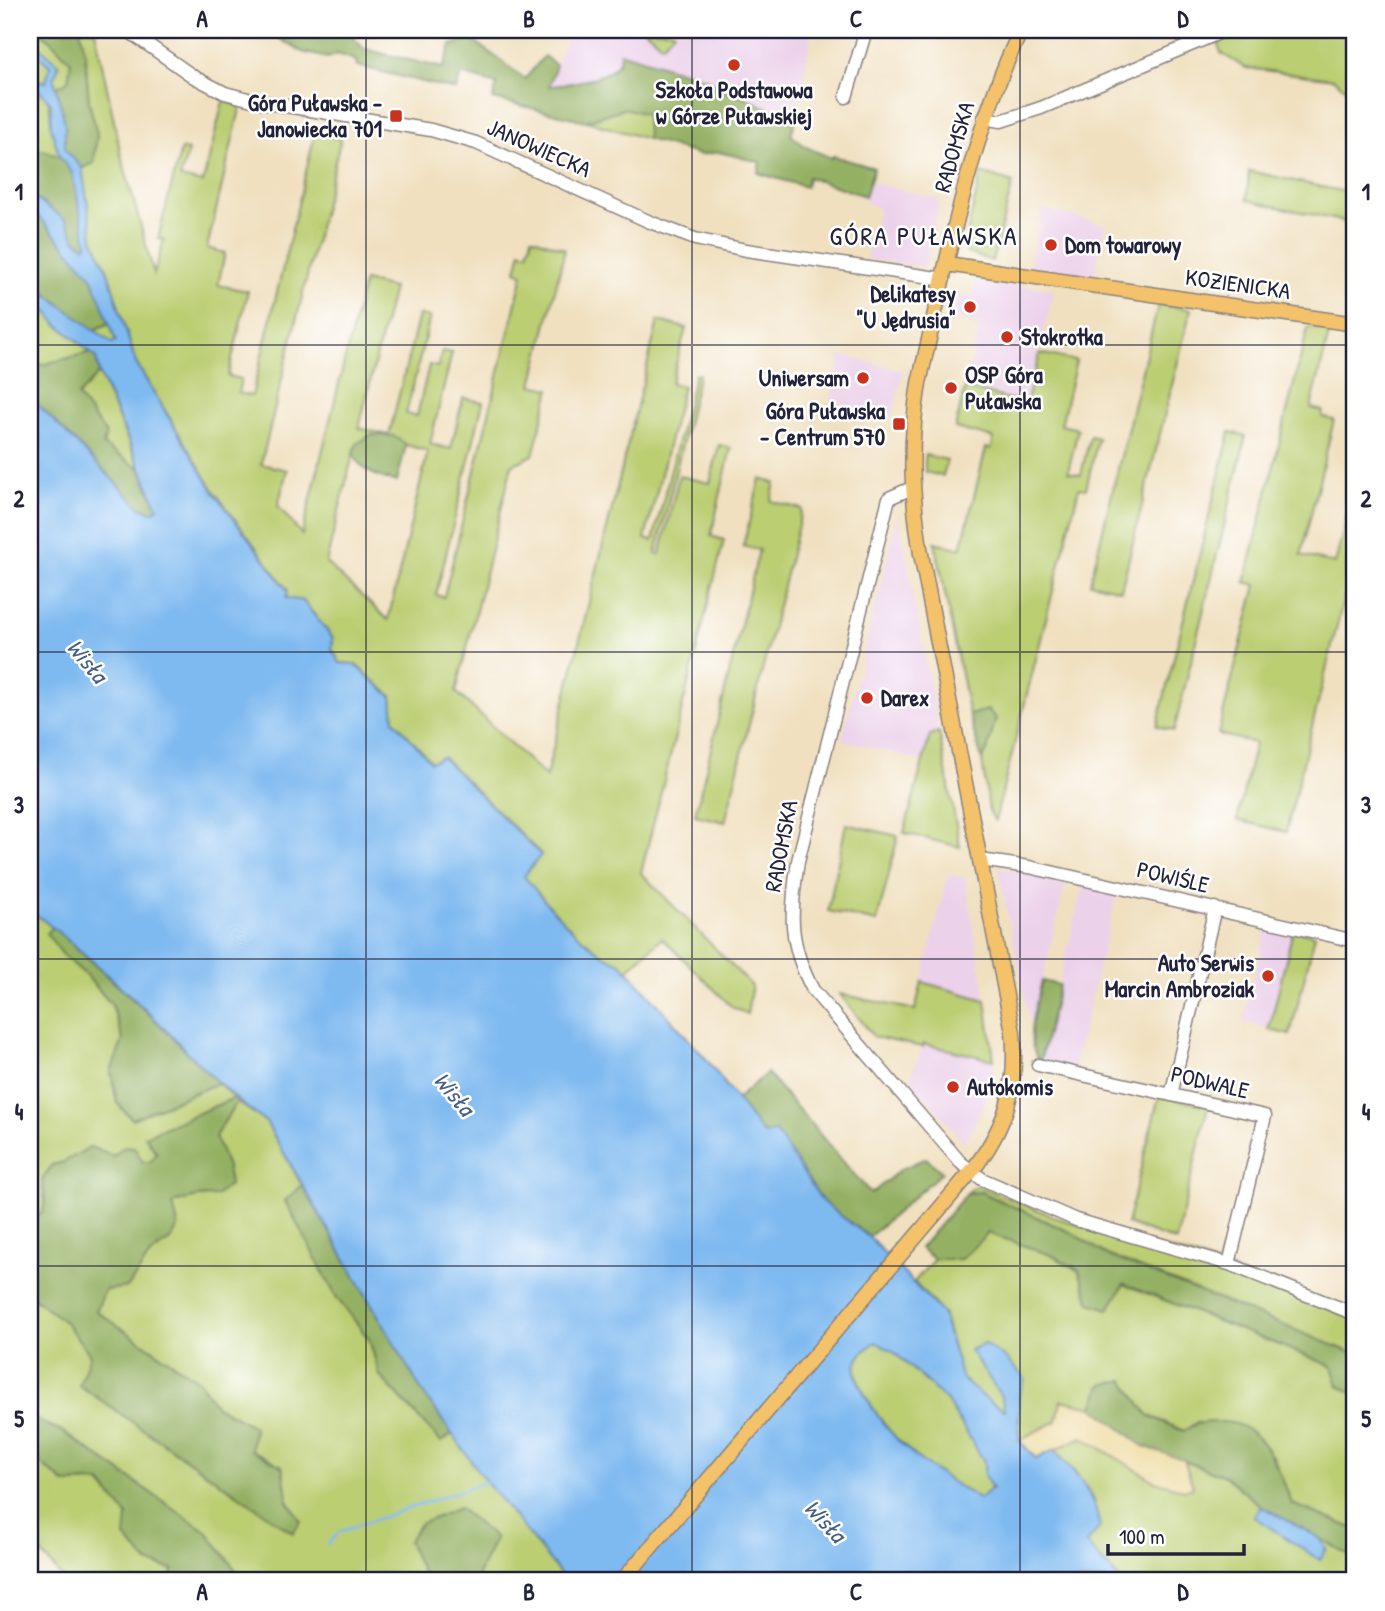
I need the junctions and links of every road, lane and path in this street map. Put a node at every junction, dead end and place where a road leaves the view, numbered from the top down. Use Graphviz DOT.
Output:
graph roads {
  1 [pos="128,30"];
  2 [pos="866,30"];
  3 [pos="1021,30"];
  4 [pos="1226,30"];
  5 [pos="846,97"];
  6 [pos="984,118"];
  7 [pos="946,272"];
  8 [pos="1355,324"];
  9 [pos="912,488"];
  10 [pos="980,860"];
  11 [pos="1215,908"];
  12 [pos="1355,941"];
  13 [pos="1038,1065"];
  14 [pos="1171,1095"];
  15 [pos="971,1172"];
  16 [pos="1229,1264"];
  17 [pos="1355,1314"];
  18 [pos="622,1581"];
  1 -- 7 [label="street, JANOWIECKA"];
  2 -- 5 [label="street"];
  3 -- 6 [label="main road, RADOMSKA"];
  4 -- 6 [label="street"];
  6 -- 7 [label="main road, RADOMSKA"];
  7 -- 8 [label="main road, KOZIENICKA"];
  7 -- 9 [label="main road, RADOMSKA"];
  9 -- 10 [label="main road, RADOMSKA"];
  9 -- 15 [label="street, RADOMSKA"];
  10 -- 11 [label="street, POWIŚLE"];
  10 -- 15 [label="main road, RADOMSKA"];
  11 -- 12 [label="street, POWIŚLE"];
  11 -- 14 [label="street"];
  13 -- 14 [label="street, PODWALE"];
  14 -- 16 [label="street, PODWALE"];
  15 -- 16 [label="street"];
  15 -- 18 [label="main road, RADOMSKA"];
  16 -- 17 [label="street"];
}
